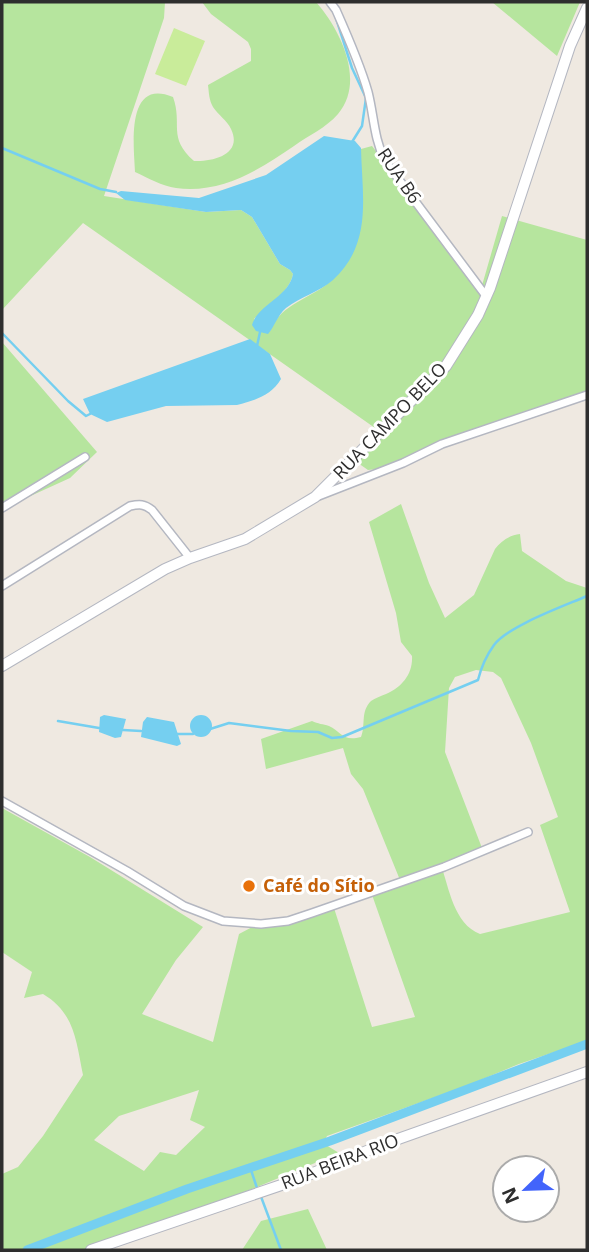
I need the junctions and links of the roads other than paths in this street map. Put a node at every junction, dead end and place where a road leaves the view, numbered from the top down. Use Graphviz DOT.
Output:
graph roads {
  1 [pos="330,2"];
  2 [pos="587,8"];
  3 [pos="486,296"];
  4 [pos="587,395"];
  5 [pos="85,457"];
  6 [pos="316,497"];
  7 [pos="2,508"];
  8 [pos="190,558"];
  9 [pos="2,586"];
  10 [pos="2,666"];
  11 [pos="2,801"];
  12 [pos="528,832"];
  13 [pos="587,1073"];
  14 [pos="91,1250"];
  1 -- 3 [label="street, RUA B6"];
  2 -- 3 [label="street, RUA CAMPO BELO"];
  3 -- 6 [label="street, RUA CAMPO BELO"];
  4 -- 6 [label="street"];
  5 -- 7 [label="street"];
  6 -- 8 [label="street, RUA CAMPO BELO"];
  8 -- 9 [label="street"];
  8 -- 10 [label="street, RUA CAMPO BELO"];
  11 -- 12 [label="street"];
  13 -- 14 [label="street, RUA BEIRA RIO"];
}
